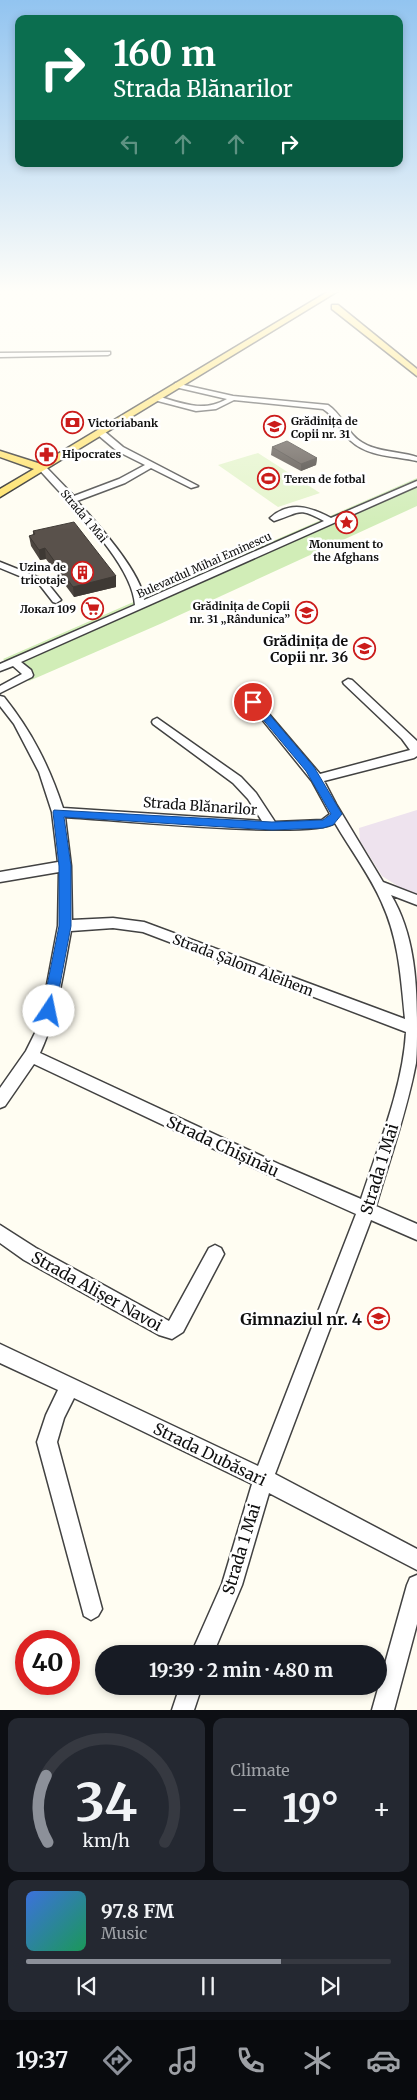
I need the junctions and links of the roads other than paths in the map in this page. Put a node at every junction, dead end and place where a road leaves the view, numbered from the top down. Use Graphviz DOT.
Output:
graph roads {
  1 [pos="202,371"];
  2 [pos="178,385"];
  3 [pos="157,398"];
  4 [pos="233,398"];
  5 [pos="100,433"];
  6 [pos="0,454"];
  7 [pos="417,459"];
  8 [pos="150,465"];
  9 [pos="42,468"];
  10 [pos="417,483"];
  11 [pos="194,486"];
  12 [pos="0,494"];
  13 [pos="72,500"];
  14 [pos="274,518"];
  15 [pos="330,521"];
  16 [pos="0,565"];
  17 [pos="56,600"];
  18 [pos="140,606"];
  19 [pos="14,662"];
  20 [pos="0,668"];
  21 [pos="348,682"];
  22 [pos="0,690"];
  23 [pos="0,700"];
  24 [pos="253,702"];
  25 [pos="157,722"];
  26 [pos="317,779"];
  27 [pos="58,812"];
  28 [pos="337,814"];
  29 [pos="272,826"];
  30 [pos="65,866"];
  31 [pos="0,877"];
  32 [pos="378,885"];
  33 [pos="417,900"];
  34 [pos="65,926"];
  35 [pos="415,1030"];
  36 [pos="31,1056"];
  37 [pos="0,1101"];
  38 [pos="366,1210"];
  39 [pos="417,1232"];
  40 [pos="0,1233"];
  41 [pos="215,1254"];
  42 [pos="0,1353"];
  43 [pos="70,1386"];
  44 [pos="263,1479"];
  45 [pos="417,1560"];
  46 [pos="417,1585"];
  47 [pos="92,1609"];
  48 [pos="206,1645"];
  49 [pos="188,1695"];
  50 [pos="183,1710"];
  51 [pos="383,1710"];
  1 -- 2 [label="main road"];
  2 -- 3 [label="main road"];
  2 -- 4 [label="street"];
  3 -- 4 [label="street"];
  3 -- 5 [label="main road"];
  4 -- 7 [label="street"];
  5 -- 8 [label="street"];
  5 -- 9 [label="main road"];
  6 -- 9 [label="main road, Strada 1 Mai"];
  8 -- 11 [label="street"];
  8 -- 13 [label="street"];
  9 -- 12 [label="main road"];
  9 -- 13 [label="street, Strada 1 Mai"];
  10 -- 15 [label="street, Bulevardul Mihai Eminescu"];
  13 -- 18 [label="street, Strada 1 Mai"];
  14 -- 15 [label="street"];
  15 -- 18 [label="street, Bulevardul Mihai Eminescu"];
  16 -- 17 [label="street"];
  18 -- 19 [label="street, Bulevardul Mihai Eminescu"];
  19 -- 20 [label="street, Bulevardul Mihai Eminescu"];
  19 -- 22 [label="street"];
  21 -- 26 [label="street"];
  23 -- 27 [label="street"];
  24 -- 26 [label="street, Strada 1 Mai"];
  25 -- 29 [label="street"];
  26 -- 28 [label="street, Strada 1 Mai"];
  27 -- 29 [label="street, Strada Blănarilor"];
  27 -- 30 [label="street"];
  28 -- 29 [label="street, Strada Blănarilor"];
  28 -- 32 [label="street, Strada 1 Mai"];
  30 -- 31 [label="street"];
  30 -- 34 [label="street"];
  32 -- 33 [label="street"];
  32 -- 35 [label="street, Strada 1 Mai"];
  34 -- 35 [label="street, Strada Șalom Aleihem"];
  34 -- 36 [label="street"];
  35 -- 38 [label="street, Strada 1 Mai"];
  36 -- 37 [label="street"];
  36 -- 38 [label="street, Strada Chișinău"];
  38 -- 39 [label="street, Strada Chișinău"];
  38 -- 44 [label="street, Strada 1 Mai"];
  40 -- 41 [label="street, Strada Alișer Navoi"];
  42 -- 43 [label="street, Strada Dubăsari"];
  43 -- 44 [label="street, Strada Dubăsari"];
  43 -- 47 [label="street"];
  44 -- 45 [label="street, Strada Dubăsari"];
  44 -- 48 [label="street, Strada 1 Mai"];
  46 -- 51 [label="street"];
  49 -- 50 [label="street"];
}
